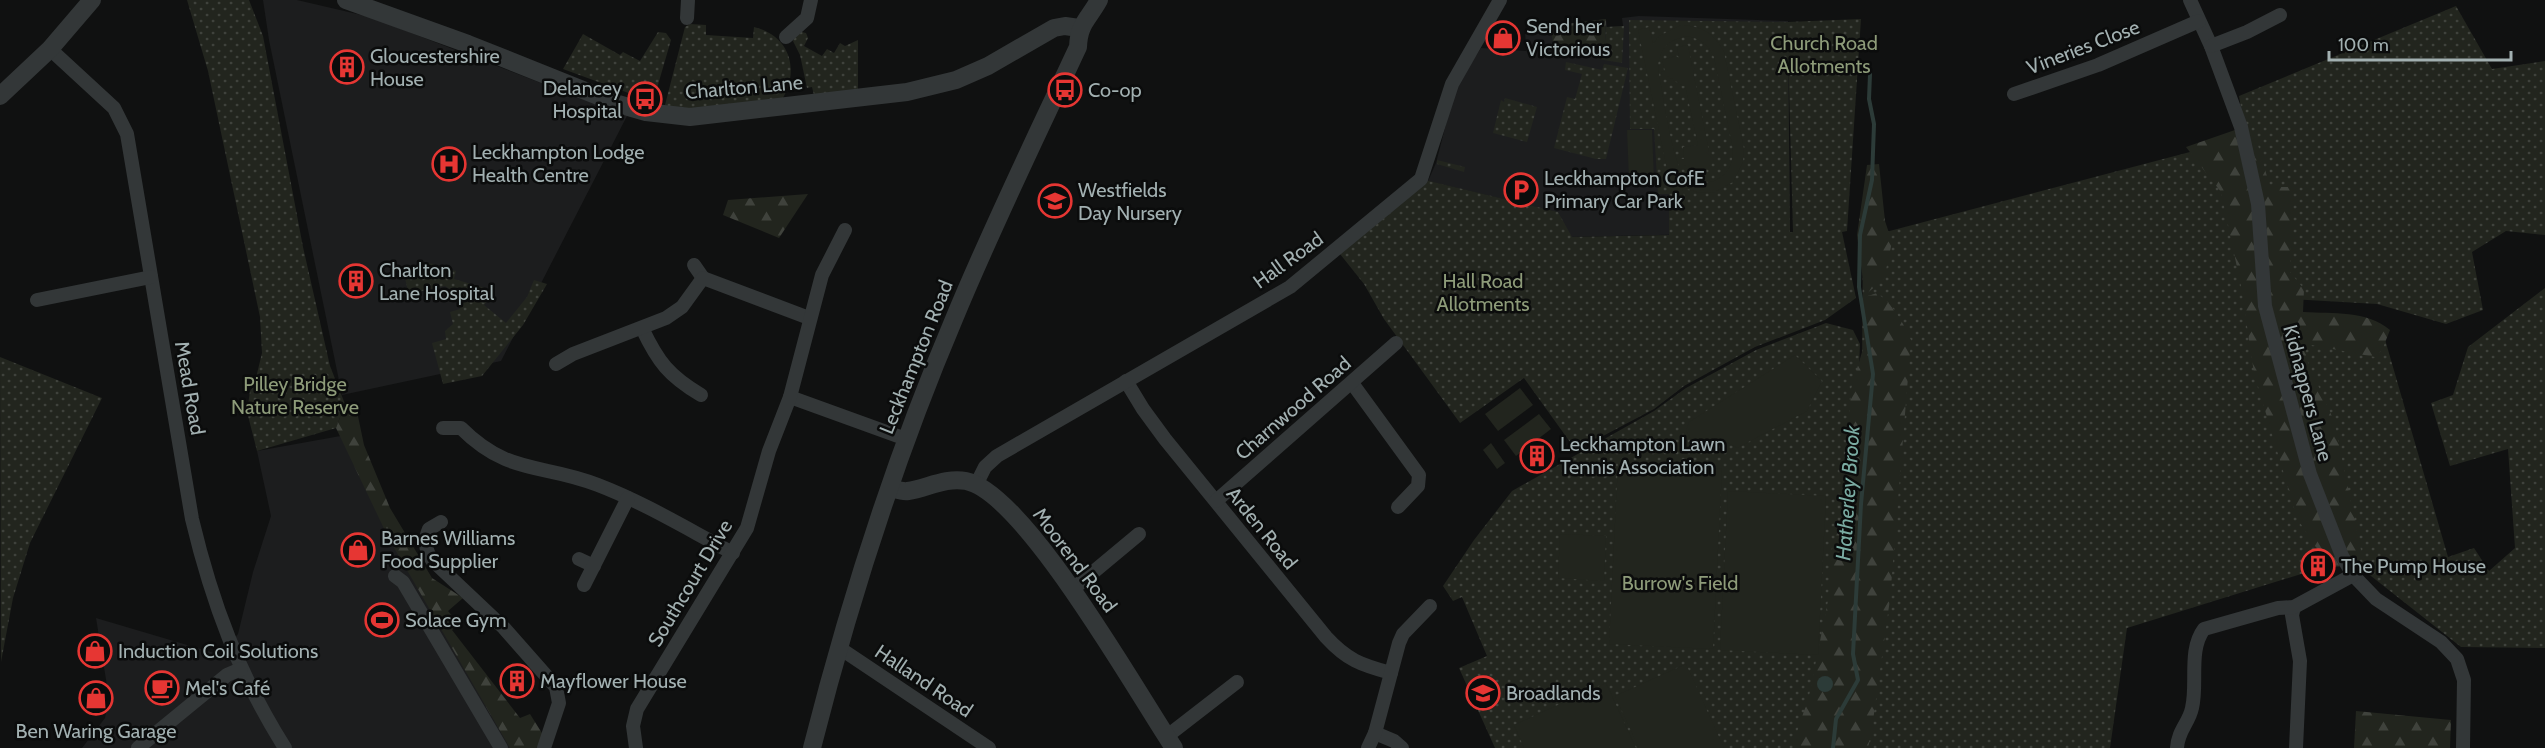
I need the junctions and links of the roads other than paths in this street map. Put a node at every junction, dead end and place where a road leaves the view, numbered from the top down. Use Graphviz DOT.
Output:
graph roads {
  1 [pos="92,0"];
  2 [pos="346,0"];
  3 [pos="688,0"];
  4 [pos="811,0"];
  5 [pos="1099,0"];
  6 [pos="1500,0"];
  7 [pos="2190,0"];
  8 [pos="2280,15"];
  9 [pos="687,18"];
  10 [pos="2199,21"];
  11 [pos="1079,28"];
  12 [pos="786,37"];
  13 [pos="2211,46"];
  14 [pos="50,49"];
  15 [pos="2014,94"];
  16 [pos="0,96"];
  17 [pos="845,230"];
  18 [pos="694,264"];
  19 [pos="151,277"];
  20 [pos="703,278"];
  21 [pos="37,300"];
  22 [pos="809,318"];
  23 [pos="642,328"];
  24 [pos="1396,344"];
  25 [pos="556,363"];
  26 [pos="1126,381"];
  27 [pos="1352,383"];
  28 [pos="701,395"];
  29 [pos="790,397"];
  30 [pos="443,428"];
  31 [pos="906,439"];
  32 [pos="976,484"];
  33 [pos="890,488"];
  34 [pos="628,498"];
  35 [pos="1216,501"];
  36 [pos="1398,507"];
  37 [pos="441,522"];
  38 [pos="1139,534"];
  39 [pos="733,553"];
  40 [pos="579,559"];
  41 [pos="594,566"];
  42 [pos="2353,575"];
  43 [pos="395,576"];
  44 [pos="584,585"];
  45 [pos="1073,589"];
  46 [pos="1430,606"];
  47 [pos="2294,607"];
  48 [pos="838,647"];
  49 [pos="241,669"];
  50 [pos="1391,673"];
  51 [pos="1237,682"];
  52 [pos="1375,733"];
  53 [pos="1170,743"];
  54 [pos="138,748"];
  55 [pos="285,748"];
  56 [pos="501,748"];
  57 [pos="544,748"];
  58 [pos="636,748"];
  59 [pos="812,748"];
  60 [pos="989,748"];
  61 [pos="1368,748"];
  62 [pos="1402,748"];
  63 [pos="2177,748"];
  64 [pos="2296,748"];
  65 [pos="2463,748"];
  1 -- 14 [label="street"];
  2 -- 11 [label="street, Charlton Lane"];
  3 -- 9 [label="street"];
  4 -- 12 [label="street"];
  5 -- 11 [label="street, Leckhampton Road"];
  6 -- 26 [label="street, Hall Road"];
  7 -- 10 [label="street, Kidnappers Lane"];
  8 -- 13 [label="street"];
  10 -- 13 [label="street, Kidnappers Lane"];
  10 -- 15 [label="street, Vineries Close"];
  11 -- 31 [label="street, Leckhampton Road"];
  13 -- 42 [label="street, Kidnappers Lane"];
  14 -- 16 [label="street"];
  14 -- 19 [label="street, Mead Road"];
  17 -- 22 [label="street, Southcourt Drive"];
  18 -- 20 [label="street"];
  19 -- 21 [label="street"];
  19 -- 49 [label="street, Mead Road"];
  20 -- 22 [label="street"];
  20 -- 23 [label="street"];
  22 -- 29 [label="street, Southcourt Drive"];
  23 -- 25 [label="street"];
  23 -- 28 [label="street"];
  24 -- 27 [label="street, Charnwood Road"];
  26 -- 32 [label="street, Hall Road"];
  26 -- 35 [label="street, Arden Road"];
  27 -- 35 [label="street, Charnwood Road"];
  27 -- 36 [label="street"];
  29 -- 31 [label="street"];
  29 -- 39 [label="street, Southcourt Drive"];
  30 -- 34 [label="street"];
  31 -- 33 [label="street, Leckhampton Road"];
  32 -- 33 [label="street"];
  32 -- 45 [label="street, Moorend Road"];
  33 -- 48 [label="street, Leckhampton Road"];
  34 -- 39 [label="street"];
  34 -- 41 [label="street"];
  35 -- 50 [label="street, Arden Road"];
  37 -- 57 [label="street"];
  38 -- 45 [label="street"];
  39 -- 58 [label="street, Southcourt Drive"];
  40 -- 41 [label="street"];
  41 -- 44 [label="street"];
  42 -- 47 [label="street"];
  42 -- 65 [label="street, Kidnappers Lane"];
  43 -- 56 [label="street"];
  45 -- 53 [label="street, Moorend Road"];
  46 -- 50 [label="street"];
  47 -- 63 [label="street"];
  47 -- 64 [label="street"];
  48 -- 59 [label="street, Leckhampton Road"];
  48 -- 60 [label="street, Halland Road"];
  49 -- 54 [label="street"];
  49 -- 55 [label="street, Mead Road"];
  50 -- 52 [label="street"];
  51 -- 53 [label="street"];
  52 -- 61 [label="street"];
  52 -- 62 [label="street"];
}
